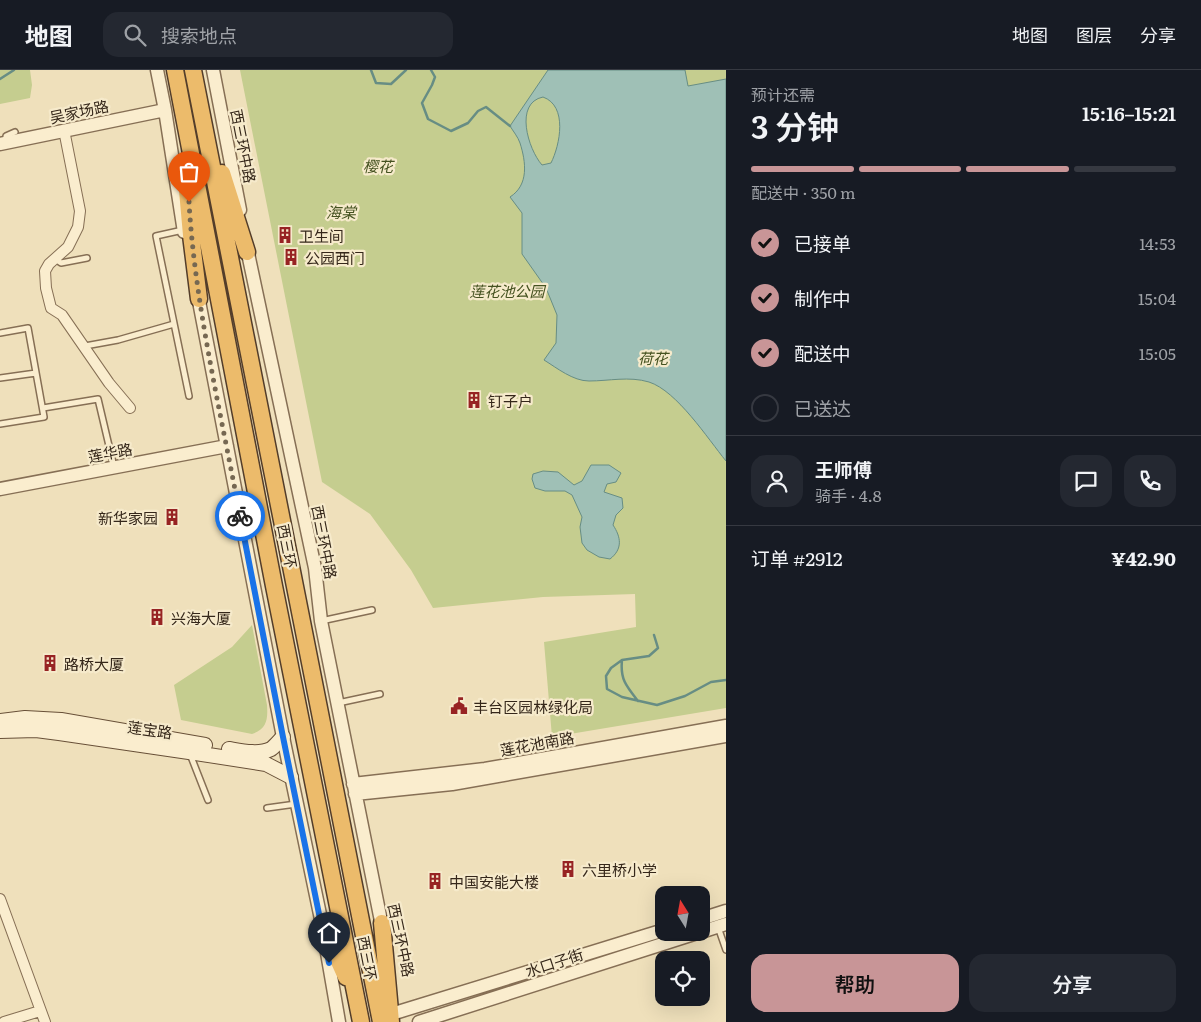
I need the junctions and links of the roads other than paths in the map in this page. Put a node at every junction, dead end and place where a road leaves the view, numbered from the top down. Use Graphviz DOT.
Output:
graph roads {
  1 [pos="157,70"];
  2 [pos="175,70"];
  3 [pos="213,70"];
  4 [pos="195,78"];
  5 [pos="179,90"];
  6 [pos="165,110"];
  7 [pos="64,130"];
  8 [pos="15,132"];
  9 [pos="3,143"];
  10 [pos="183,230"];
  11 [pos="247,252"];
  12 [pos="87,258"];
  13 [pos="55,259"];
  14 [pos="199,299"];
  15 [pos="174,324"];
  16 [pos="0,333"];
  17 [pos="84,346"];
  18 [pos="36,373"];
  19 [pos="0,378"];
  20 [pos="189,396"];
  21 [pos="43,408"];
  22 [pos="130,408"];
  23 [pos="0,424"];
  24 [pos="226,446"];
  25 [pos="114,467"];
  26 [pos="0,489"];
  27 [pos="372,610"];
  28 [pos="321,621"];
  29 [pos="380,694"];
  30 [pos="338,703"];
  31 [pos="0,721"];
  32 [pos="726,726"];
  33 [pos="0,731"];
  34 [pos="726,736"];
  35 [pos="283,737"];
  36 [pos="189,752"];
  37 [pos="291,778"];
  38 [pos="354,789"];
  39 [pos="208,800"];
  40 [pos="296,804"];
  41 [pos="267,808"];
  42 [pos="0,899"];
  43 [pos="726,911"];
  44 [pos="710,916"];
  45 [pos="382,923"];
  46 [pos="322,924"];
  47 [pos="722,925"];
  48 [pos="710,929"];
  49 [pos="655,933"];
  50 [pos="672,941"];
  51 [pos="726,950"];
  52 [pos="358,1003"];
  53 [pos="40,1011"];
  54 [pos="396,1019"];
  55 [pos="4,1022"];
  56 [pos="45,1022"];
  57 [pos="339,1022"];
  58 [pos="361,1022"];
  59 [pos="381,1022"];
  60 [pos="419,1022"];
  1 -- 6 [label="street"];
  2 -- 5 [label="highway, 西三环"];
  3 -- 11 [label="street, 西三环中路"];
  4 -- 11 [label="highway"];
  4 -- 59 [label="highway, 西三环"];
  5 -- 14 [label="highway"];
  5 -- 52 [label="highway, 西三环"];
  6 -- 7 [label="street, 吴家场路"];
  6 -- 10 [label="street"];
  7 -- 9 [label="street, 吴家场路"];
  7 -- 13 [label="street"];
  8 -- 9 [label="lane"];
  10 -- 14 [label="street"];
  10 -- 15 [label="lane"];
  11 -- 28 [label="street, 西三环中路"];
  12 -- 13 [label="lane"];
  13 -- 17 [label="street"];
  14 -- 24 [label="street"];
  15 -- 17 [label="lane"];
  15 -- 20 [label="lane"];
  16 -- 18 [label="lane"];
  17 -- 22 [label="street"];
  18 -- 19 [label="lane"];
  18 -- 21 [label="lane"];
  21 -- 23 [label="lane"];
  21 -- 25 [label="lane"];
  24 -- 25 [label="street, 莲华路"];
  24 -- 35 [label="street"];
  25 -- 26 [label="street, 莲华路"];
  27 -- 28 [label="lane"];
  28 -- 30 [label="street, 西三环中路"];
  29 -- 30 [label="lane"];
  30 -- 38 [label="street, 西三环中路"];
  31 -- 35 [label="main road, 莲宝路"];
  32 -- 38 [label="street, 莲花池南路"];
  33 -- 36 [label="main road, 莲宝路"];
  34 -- 38 [label="street, 莲花池南路"];
  35 -- 37 [label="street"];
  36 -- 37 [label="main road, 莲宝路"];
  36 -- 39 [label="lane"];
  37 -- 40 [label="street"];
  38 -- 45 [label="street, 西三环中路"];
  40 -- 41 [label="lane"];
  40 -- 46 [label="street"];
  42 -- 53 [label="street"];
  43 -- 44 [label="street"];
  45 -- 54 [label="highway"];
  46 -- 52 [label="highway"];
  46 -- 57 [label="street"];
  47 -- 48 [label="street, 水口子街"];
  47 -- 51 [label="lane"];
  49 -- 54 [label="street, 水口子街"];
  50 -- 60 [label="street, 水口子街"];
  52 -- 58 [label="highway, 西三环"];
  53 -- 55 [label="street"];
  53 -- 56 [label="street"];
}
